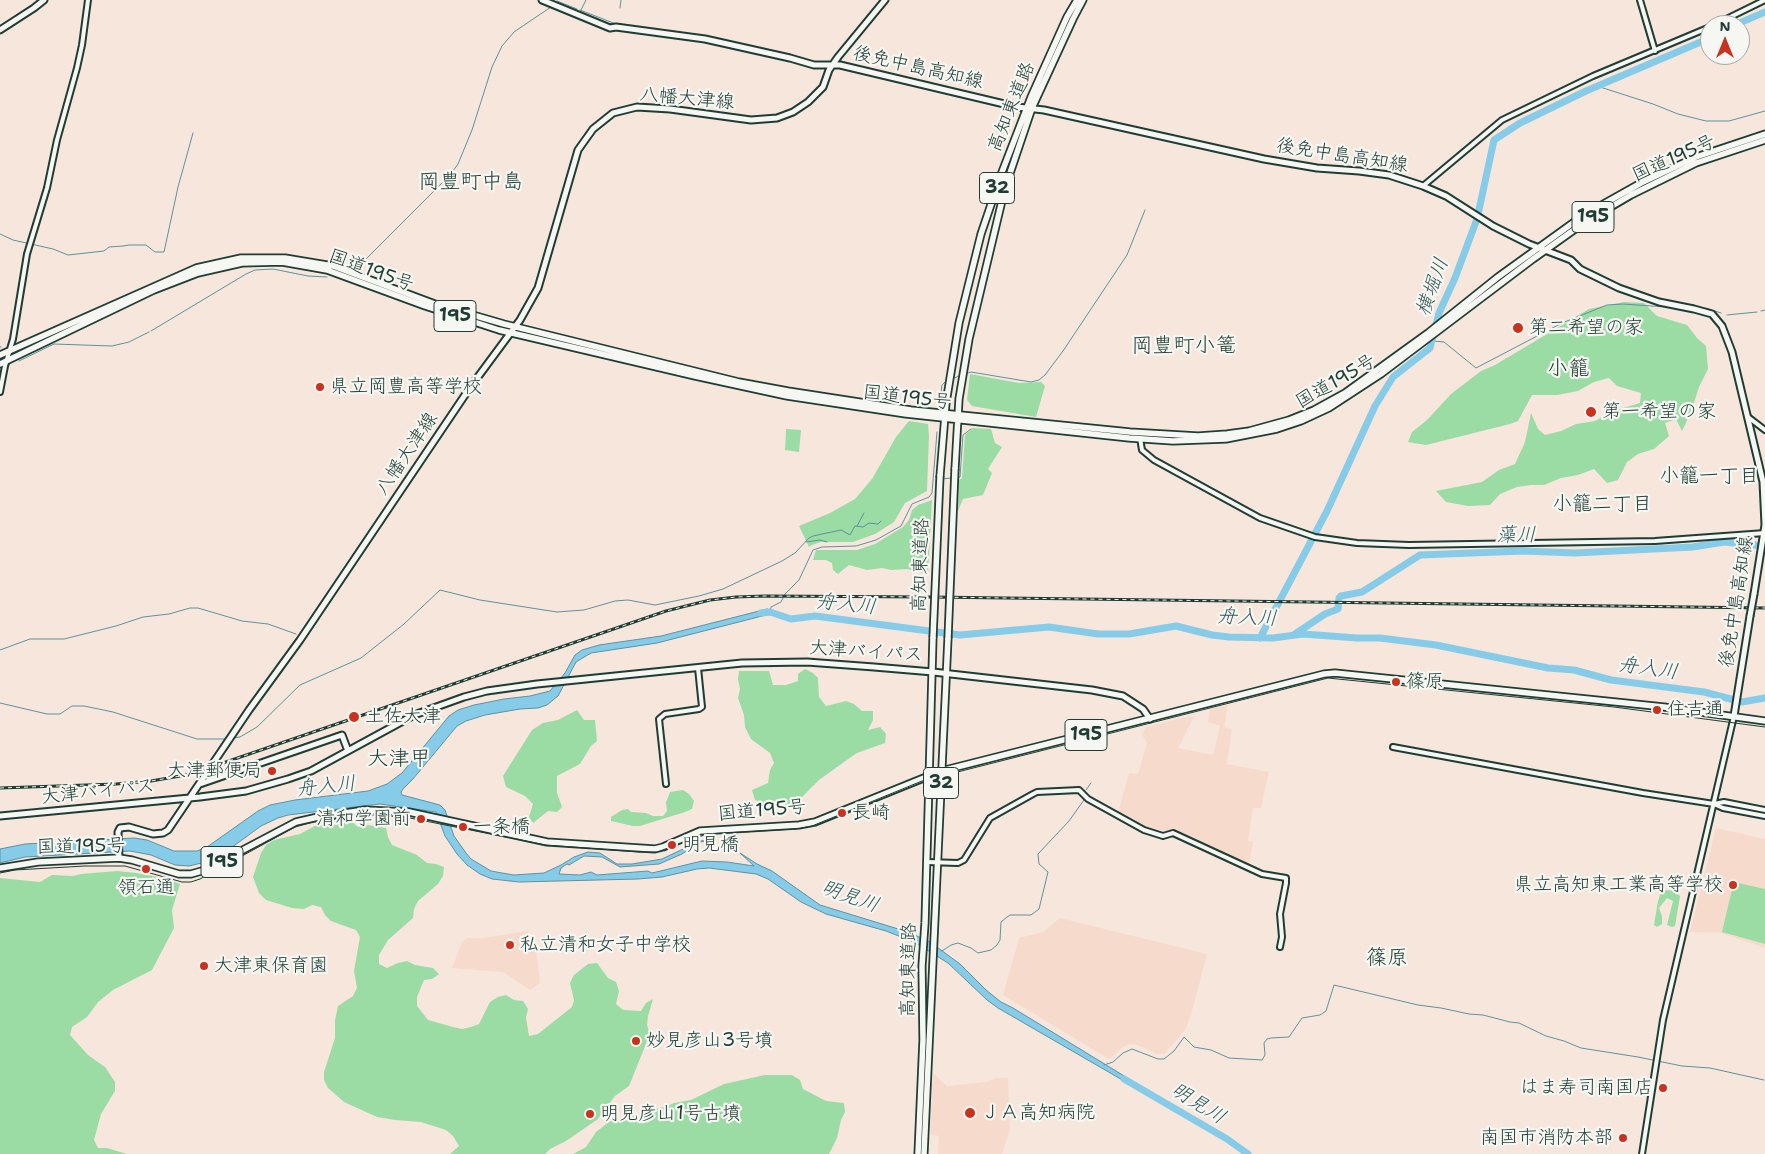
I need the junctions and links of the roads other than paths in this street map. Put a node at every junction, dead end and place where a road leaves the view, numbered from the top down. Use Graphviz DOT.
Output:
graph roads {
  1 [pos="44,0"];
  2 [pos="88,0"];
  3 [pos="542,0"];
  4 [pos="885,0"];
  5 [pos="1077,0"];
  6 [pos="1083,0"];
  7 [pos="1640,0"];
  8 [pos="1765,0"];
  9 [pos="1734,15"];
  10 [pos="0,30"];
  11 [pos="1700,31"];
  12 [pos="1655,51"];
  13 [pos="833,64"];
  14 [pos="1030,108"];
  15 [pos="1765,134"];
  16 [pos="1765,140"];
  17 [pos="1424,186"];
  18 [pos="1539,247"];
  19 [pos="1546,250"];
  20 [pos="1441,325"];
  21 [pos="513,330"];
  22 [pos="8,351"];
  23 [pos="0,355"];
  24 [pos="3,362"];
  25 [pos="0,392"];
  26 [pos="945,416"];
  27 [pos="959,417"];
  28 [pos="1748,417"];
  29 [pos="1765,430"];
  30 [pos="1140,436"];
  31 [pos="1764,533"];
  32 [pos="698,668"];
  33 [pos="933,672"];
  34 [pos="946,674"];
  35 [pos="1734,716"];
  36 [pos="1150,719"];
  37 [pos="1765,720"];
  38 [pos="1393,747"];
  39 [pos="348,751"];
  40 [pos="941,771"];
  41 [pos="929,775"];
  42 [pos="200,784"];
  43 [pos="666,784"];
  44 [pos="189,798"];
  45 [pos="1714,804"];
  46 [pos="1765,810"];
  47 [pos="0,816"];
  48 [pos="1765,816"];
  49 [pos="119,855"];
  50 [pos="927,862"];
  51 [pos="938,862"];
  52 [pos="0,868"];
  53 [pos="1280,947"];
  54 [pos="918,1154"];
  55 [pos="924,1154"];
  56 [pos="1642,1154"];
  1 -- 10 [label="main road"];
  2 -- 22 [label="street"];
  3 -- 13 [label="main road, 後免中島高知線"];
  4 -- 13 [label="main road, 八幡大津線"];
  5 -- 14 [label="highway, 高知東道路 / 32"];
  6 -- 14 [label="highway, 高知東道路 / 32"];
  7 -- 12 [label="street"];
  8 -- 9 [label="street"];
  11 -- 12 [label="street"];
  12 -- 17 [label="street"];
  13 -- 14 [label="main road, 後免中島高知線"];
  13 -- 21 [label="main road, 八幡大津線"];
  14 -- 17 [label="main road, 後免中島高知線"];
  14 -- 26 [label="highway, 高知東道路 / 32"];
  14 -- 27 [label="highway, 高知東道路 / 32"];
  15 -- 18 [label="highway, 国道195号 / 195"];
  16 -- 19 [label="highway, 国道195号 / 195"];
  17 -- 18 [label="main road, 後免中島高知線"];
  18 -- 19 [label="main road, 後免中島高知線"];
  18 -- 20 [label="highway, 国道195号 / 195"];
  19 -- 20 [label="highway, 国道195号 / 195"];
  19 -- 28 [label="main road, 後免中島高知線"];
  20 -- 30 [label="highway, 国道195号 / 195"];
  21 -- 22 [label="highway, 国道195号 / 195"];
  21 -- 24 [label="highway, 国道195号 / 195"];
  21 -- 26 [label="highway, 国道195号 / 195"];
  21 -- 42 [label="main road, 八幡大津線"];
  22 -- 23 [label="highway, 国道195号 / 195"];
  22 -- 24 [label="street"];
  24 -- 25 [label="street"];
  26 -- 27 [label="highway, 国道195号 / 195"];
  26 -- 33 [label="highway, 高知東道路 / 32, bridge"];
  27 -- 30 [label="highway, 国道195号 / 195"];
  27 -- 34 [label="highway, 高知東道路 / 32, bridge"];
  28 -- 29 [label="street"];
  28 -- 31 [label="main road, 後免中島高知線"];
  30 -- 31 [label="street"];
  31 -- 35 [label="main road, 後免中島高知線, bridge"];
  32 -- 33 [label="main road, 大津バイパス"];
  32 -- 39 [label="main road, 大津バイパス"];
  32 -- 43 [label="street"];
  33 -- 34 [label="main road, 大津バイパス"];
  33 -- 41 [label="highway, 高知東道路 / 32"];
  34 -- 36 [label="main road, 大津バイパス"];
  34 -- 40 [label="highway, 高知東道路 / 32"];
  35 -- 36 [label="highway, 国道195号 / 195"];
  35 -- 37 [label="highway, 国道195号 / 195"];
  35 -- 45 [label="street"];
  36 -- 40 [label="highway, 国道195号 / 195"];
  38 -- 45 [label="street"];
  39 -- 42 [label="main road"];
  39 -- 44 [label="main road, 大津バイパス"];
  40 -- 41 [label="highway, 国道195号 / 195"];
  40 -- 51 [label="highway, 高知東道路 / 32"];
  41 -- 49 [label="highway, 国道195号 / 195"];
  41 -- 50 [label="highway, 高知東道路 / 32"];
  42 -- 44 [label="main road, 八幡大津線"];
  44 -- 47 [label="main road, 大津バイパス"];
  44 -- 49 [label="main road, 八幡大津線"];
  45 -- 46 [label="street"];
  45 -- 48 [label="street"];
  45 -- 56 [label="street"];
  49 -- 52 [label="highway, 国道195号 / 195"];
  50 -- 51 [label="street"];
  50 -- 54 [label="highway, 高知東道路 / 32"];
  51 -- 53 [label="street"];
  51 -- 55 [label="highway, 高知東道路 / 32"];
}
